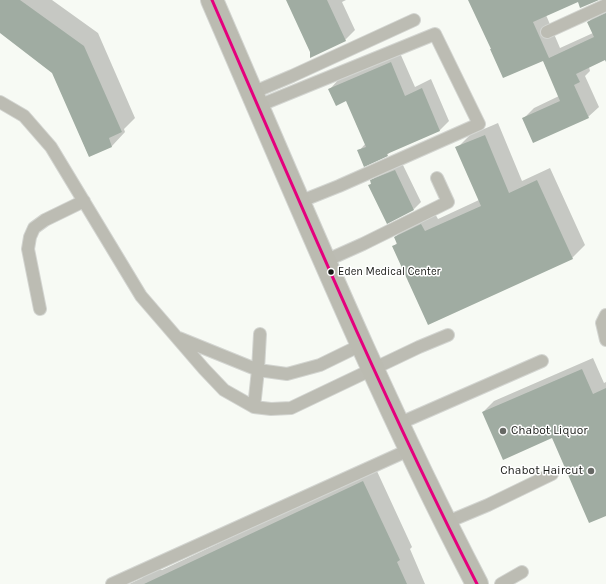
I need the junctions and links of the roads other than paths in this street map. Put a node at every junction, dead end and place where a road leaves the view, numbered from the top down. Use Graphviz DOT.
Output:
graph roads {
  1 [pos="212,0"];
  2 [pos="606,5"];
  3 [pos="414,20"];
  4 [pos="547,32"];
  5 [pos="255,99"];
  6 [pos="0,102"];
  7 [pos="437,178"];
  8 [pos="84,201"];
  9 [pos="299,202"];
  10 [pos="325,261"];
  11 [pos="40,309"];
  12 [pos="606,315"];
  13 [pos="260,334"];
  14 [pos="448,335"];
  15 [pos="176,337"];
  16 [pos="606,340"];
  17 [pos="361,345"];
  18 [pos="542,361"];
  19 [pos="258,370"];
  20 [pos="373,370"];
  21 [pos="254,407"];
  22 [pos="398,424"];
  23 [pos="411,449"];
  24 [pos="552,474"];
  25 [pos="445,523"];
  26 [pos="522,572"];
  27 [pos="112,584"];
  28 [pos="477,584"];
  29 [pos="501,584"];
  1 -- 5 [label="main road"];
  2 -- 4 [label="lane"];
  3 -- 5 [label="lane"];
  5 -- 9 [label="main road"];
  5 -- 9 [label="lane"];
  6 -- 8 [label="lane"];
  7 -- 10 [label="lane"];
  8 -- 11 [label="lane"];
  8 -- 15 [label="lane"];
  9 -- 10 [label="main road"];
  10 -- 17 [label="main road"];
  12 -- 16 [label="lane"];
  13 -- 19 [label="lane"];
  14 -- 20 [label="lane"];
  15 -- 19 [label="lane"];
  15 -- 21 [label="lane"];
  17 -- 19 [label="lane"];
  17 -- 20 [label="main road"];
  18 -- 22 [label="lane"];
  19 -- 21 [label="lane"];
  20 -- 21 [label="lane"];
  20 -- 22 [label="main road"];
  22 -- 23 [label="main road"];
  23 -- 25 [label="main road"];
  23 -- 27 [label="lane"];
  24 -- 25 [label="lane"];
  25 -- 28 [label="main road"];
  26 -- 29 [label="lane"];
}
